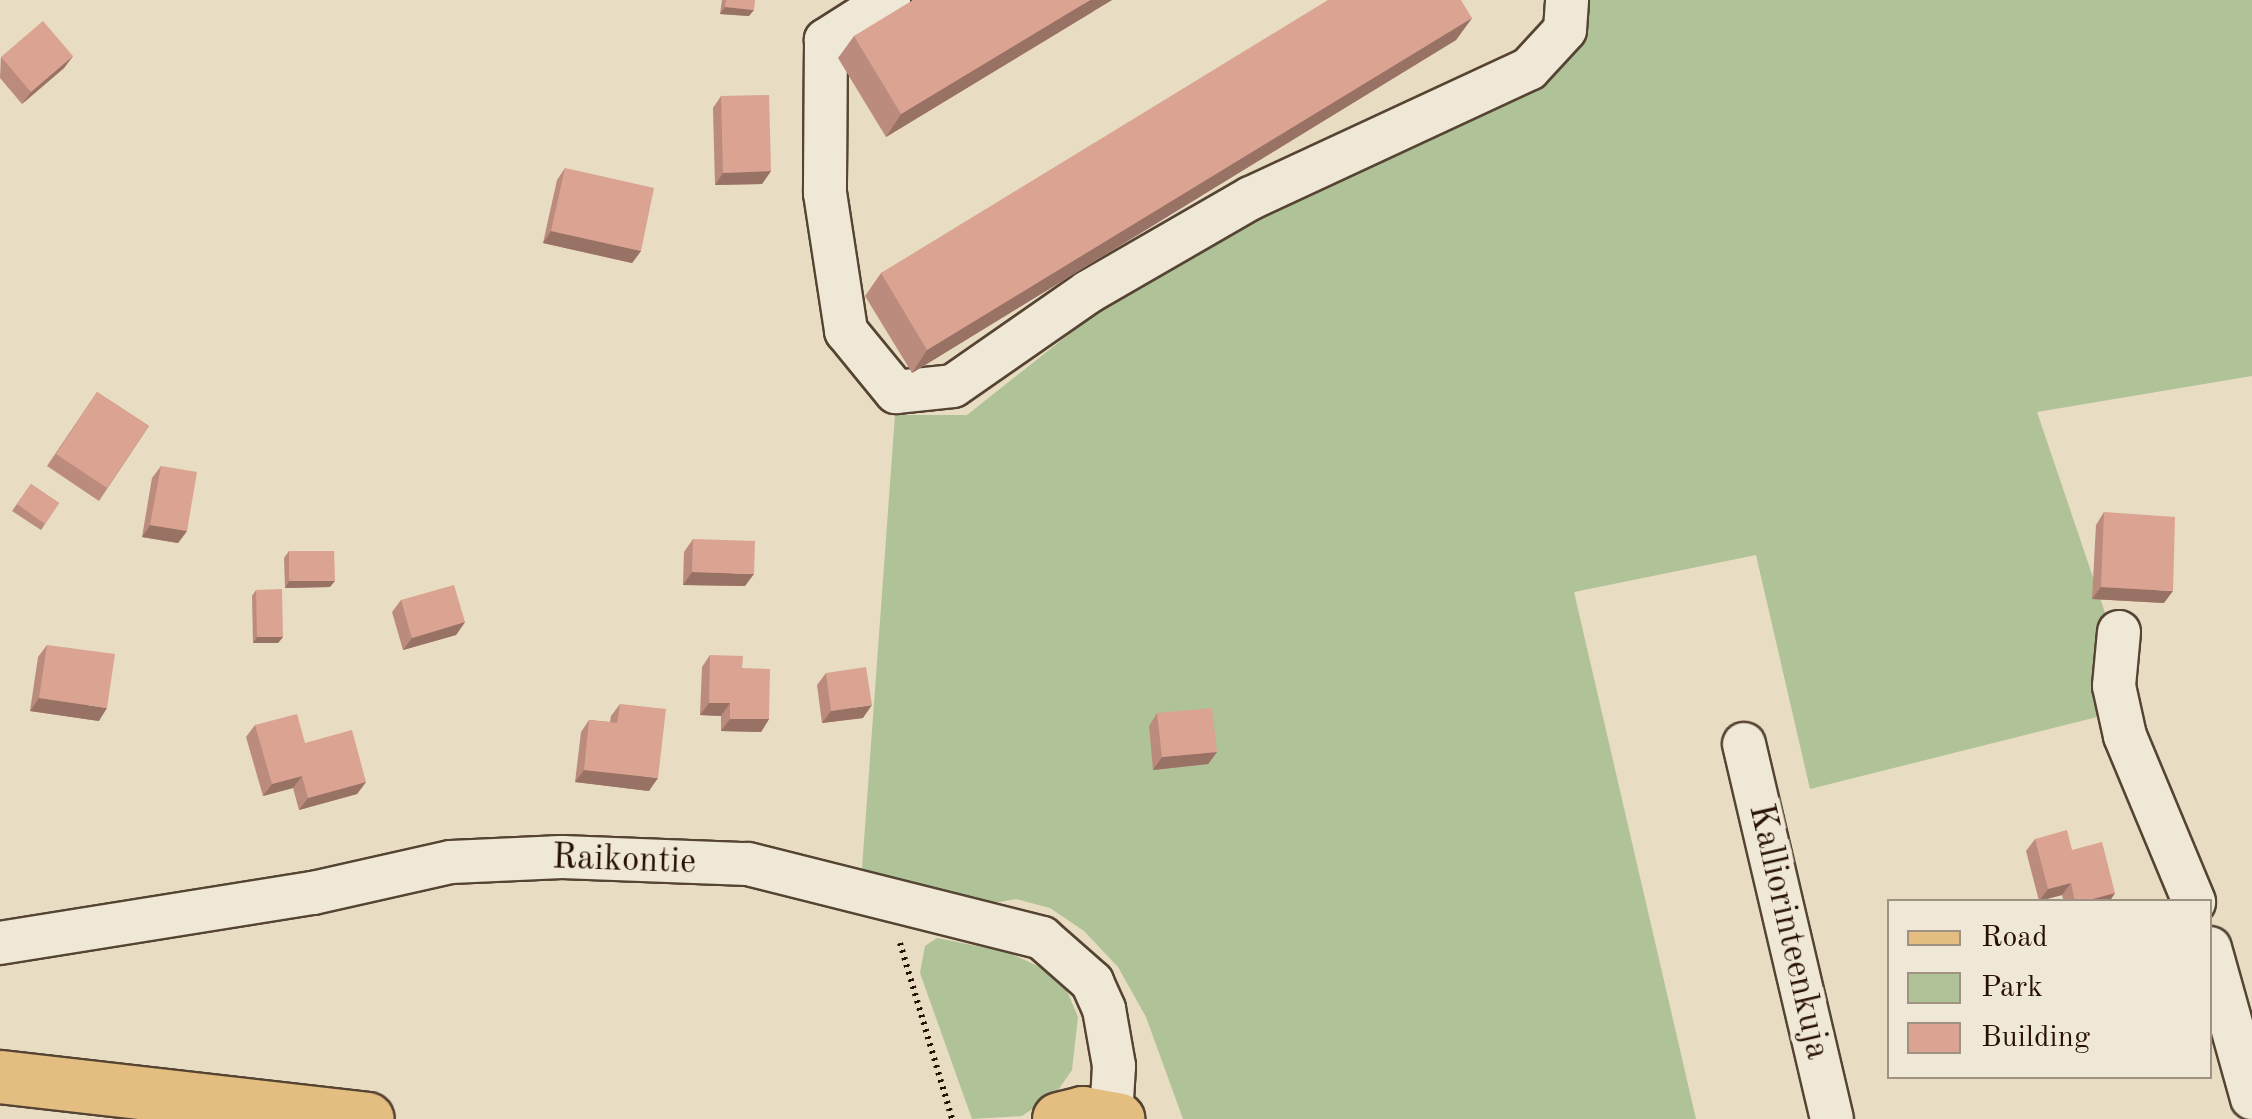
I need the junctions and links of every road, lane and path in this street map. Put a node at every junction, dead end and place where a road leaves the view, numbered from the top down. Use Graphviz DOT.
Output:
graph roads {
  1 [pos="889,0"];
  2 [pos="1566,0"];
  3 [pos="2119,632"];
  4 [pos="1744,744"];
  5 [pos="860,896"];
  6 [pos="2193,899"];
  7 [pos="0,943"];
  8 [pos="2212,955"];
  9 [pos="0,1077"];
  10 [pos="2252,1098"];
  11 [pos="1114,1117"];
  12 [pos="368,1119"];
  13 [pos="952,1119"];
  14 [pos="1059,1119"];
  15 [pos="1832,1119"];
  1 -- 2 [label="street"];
  3 -- 6 [label="street"];
  4 -- 15 [label="street, Kalliorinteenkuja"];
  5 -- 7 [label="street, Raikontie"];
  5 -- 11 [label="street, Raikontie"];
  5 -- 13 [label="path"];
  8 -- 10 [label="street"];
  9 -- 12 [label="main road"];
  11 -- 14 [label="main road"];
}
